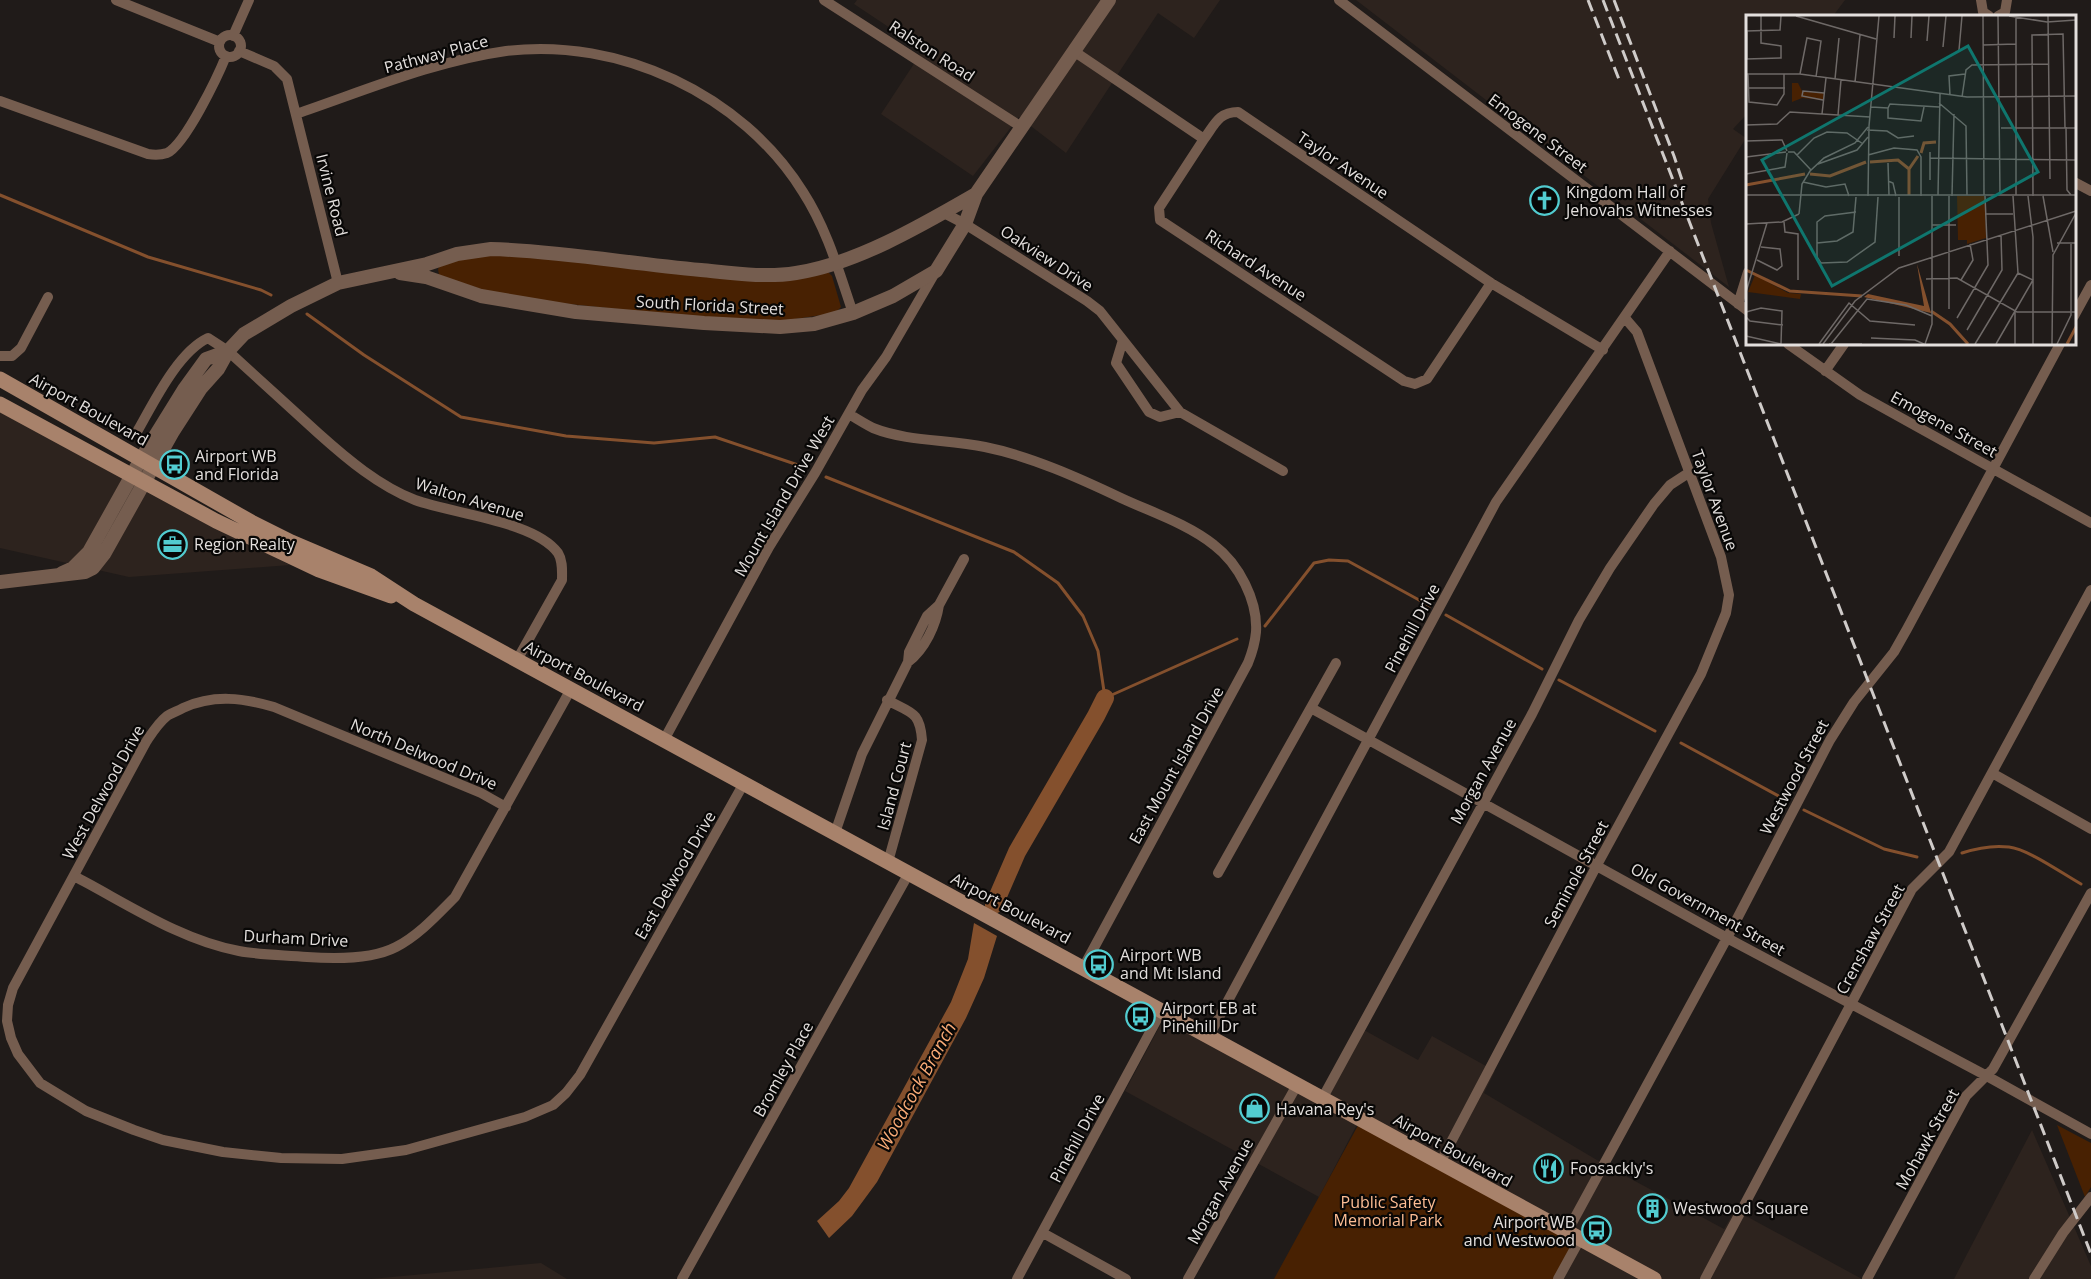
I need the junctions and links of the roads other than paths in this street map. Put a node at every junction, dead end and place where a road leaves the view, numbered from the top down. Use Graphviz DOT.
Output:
graph roads {
  1 [pos="116,0"];
  2 [pos="249,0"];
  3 [pos="824,0"];
  4 [pos="1110,0"];
  5 [pos="1339,0"];
  6 [pos="1981,0"];
  7 [pos="2007,0"];
  8 [pos="1988,15"];
  9 [pos="2000,15"];
  10 [pos="233,36"];
  11 [pos="220,42"];
  12 [pos="239,51"];
  13 [pos="1075,52"];
  14 [pos="226,56"];
  15 [pos="0,101"];
  16 [pos="297,114"];
  17 [pos="1023,128"];
  18 [pos="1204,139"];
  19 [pos="2076,183"];
  20 [pos="2091,191"];
  21 [pos="976,194"];
  22 [pos="944,213"];
  23 [pos="965,224"];
  24 [pos="1670,251"];
  25 [pos="836,263"];
  26 [pos="389,271"];
  27 [pos="936,271"];
  28 [pos="1746,278"];
  29 [pos="1491,283"];
  30 [pos="338,284"];
  31 [pos="2091,285"];
  32 [pos="48,297"];
  33 [pos="1738,304"];
  34 [pos="1746,310"];
  35 [pos="2076,312"];
  36 [pos="853,314"];
  37 [pos="1625,318"];
  38 [pos="1123,340"];
  39 [pos="1789,345"];
  40 [pos="1843,345"];
  41 [pos="2059,345"];
  42 [pos="1603,350"];
  43 [pos="228,351"];
  44 [pos="0,356"];
  45 [pos="1825,371"];
  46 [pos="0,379"];
  47 [pos="0,404"];
  48 [pos="1180,412"];
  49 [pos="849,414"];
  50 [pos="138,430"];
  51 [pos="147,462"];
  52 [pos="1993,468"];
  53 [pos="1283,471"];
  54 [pos="1690,472"];
  55 [pos="137,479"];
  56 [pos="2091,523"];
  57 [pos="964,560"];
  58 [pos="0,582"];
  59 [pos="2091,590"];
  60 [pos="1729,595"];
  61 [pos="414,604"];
  62 [pos="517,660"];
  63 [pos="1336,663"];
  64 [pos="571,689"];
  65 [pos="887,700"];
  66 [pos="1311,708"];
  67 [pos="329,730"];
  68 [pos="1369,739"];
  69 [pos="664,740"];
  70 [pos="1992,773"];
  71 [pos="744,783"];
  72 [pos="1483,802"];
  73 [pos="506,807"];
  74 [pos="2091,829"];
  75 [pos="835,833"];
  76 [pos="888,862"];
  77 [pos="1597,865"];
  78 [pos="909,873"];
  79 [pos="1218,873"];
  80 [pos="74,876"];
  81 [pos="2091,893"];
  82 [pos="1726,938"];
  83 [pos="1083,968"];
  84 [pos="1852,1004"];
  85 [pos="8,1005"];
  86 [pos="1162,1010"];
  87 [pos="1209,1036"];
  88 [pos="1985,1075"];
  89 [pos="1297,1085"];
  90 [pos="1322,1099"];
  91 [pos="2091,1134"];
  92 [pos="1440,1163"];
  93 [pos="2091,1197"];
  94 [pos="1043,1233"];
  95 [pos="1574,1235"];
  96 [pos="682,1279"];
  97 [pos="1017,1279"];
  98 [pos="1126,1279"];
  99 [pos="1188,1279"];
  100 [pos="1558,1279"];
  101 [pos="1654,1279"];
  102 [pos="1705,1279"];
  103 [pos="1868,1279"];
  104 [pos="2034,1279"];
  1 -- 11 [label="street"];
  2 -- 10 [label="street"];
  3 -- 17 [label="street, Ralston Road"];
  4 -- 13 [label="street, South Florida Street"];
  5 -- 24 [label="street, Emogene Street"];
  6 -- 8 [label="street"];
  7 -- 9 [label="street"];
  10 -- 11 [label="street"];
  10 -- 12 [label="street"];
  11 -- 14 [label="street"];
  12 -- 14 [label="street"];
  12 -- 16 [label="street, Irvine Road"];
  13 -- 17 [label="street, South Florida Street"];
  13 -- 18 [label="street"];
  14 -- 15 [label="street"];
  16 -- 25 [label="street, Pathway Place"];
  16 -- 30 [label="street, Irvine Road"];
  17 -- 21 [label="street, South Florida Street"];
  18 -- 29 [label="street, Taylor Avenue"];
  18 -- 29 [label="street, Richard Avenue"];
  19 -- 20 [label="street"];
  21 -- 22 [label="street, South Florida Street"];
  21 -- 23 [label="street, South Florida Street"];
  22 -- 23 [label="street, Oakview Drive"];
  22 -- 25 [label="street, South Florida Street"];
  23 -- 27 [label="street, South Florida Street"];
  23 -- 38 [label="street, Oakview Drive"];
  24 -- 33 [label="street, Emogene Street"];
  24 -- 37 [label="street, Pinehill Drive"];
  25 -- 26 [label="street, South Florida Street"];
  25 -- 36 [label="street, Pathway Place"];
  26 -- 30 [label="street, South Florida Street"];
  26 -- 36 [label="street, South Florida Street"];
  27 -- 36 [label="street, South Florida Street"];
  27 -- 49 [label="street, Mount Island Drive West"];
  28 -- 33 [label="street"];
  29 -- 42 [label="street, Taylor Avenue"];
  30 -- 43 [label="street, South Florida Street"];
  31 -- 35 [label="street"];
  32 -- 44 [label="street"];
  33 -- 34 [label="street, Emogene Street"];
  37 -- 42 [label="street, Pinehill Drive"];
  37 -- 54 [label="street, Taylor Avenue"];
  38 -- 48 [label="street, Oakview Drive"];
  38 -- 48 [label="street"];
  39 -- 45 [label="street, Emogene Street"];
  40 -- 45 [label="street"];
  41 -- 52 [label="street, Westwood Street"];
  42 -- 68 [label="street, Pinehill Drive"];
  43 -- 50 [label="street"];
  43 -- 51 [label="street, South Florida Street"];
  43 -- 62 [label="street, Walton Avenue"];
  45 -- 52 [label="street, Emogene Street"];
  46 -- 51 [label="main road, Airport Boulevard"];
  47 -- 55 [label="main road, Airport Boulevard"];
  48 -- 53 [label="street, Oakview Drive"];
  49 -- 69 [label="street, Mount Island Drive West"];
  49 -- 83 [label="street, East Mount Island Drive"];
  51 -- 55 [label="street, South Florida Street"];
  51 -- 61 [label="main road, Airport Boulevard"];
  52 -- 56 [label="street, Emogene Street"];
  52 -- 82 [label="street, Westwood Street"];
  54 -- 60 [label="street, Taylor Avenue"];
  54 -- 72 [label="street, Morgan Avenue"];
  55 -- 58 [label="street, South Florida Street"];
  55 -- 61 [label="main road, Airport Boulevard"];
  57 -- 65 [label="street"];
  59 -- 70 [label="street, Crenshaw Street"];
  60 -- 77 [label="street, Seminole Street"];
  61 -- 62 [label="main road, Airport Boulevard"];
  62 -- 64 [label="main road, Airport Boulevard"];
  63 -- 66 [label="street"];
  64 -- 69 [label="main road, Airport Boulevard"];
  64 -- 73 [label="street, Durham Drive"];
  65 -- 75 [label="street"];
  65 -- 76 [label="street, Island Court"];
  66 -- 68 [label="street, Old Government Street"];
  66 -- 79 [label="street"];
  67 -- 73 [label="street, North Delwood Drive"];
  67 -- 80 [label="street, West Delwood Drive"];
  68 -- 72 [label="street, Old Government Street"];
  68 -- 87 [label="street, Pinehill Drive"];
  69 -- 71 [label="main road, Airport Boulevard"];
  70 -- 74 [label="street"];
  70 -- 84 [label="street, Crenshaw Street"];
  71 -- 75 [label="main road, Airport Boulevard"];
  71 -- 85 [label="street, East Delwood Drive"];
  72 -- 77 [label="street, Old Government Street"];
  72 -- 90 [label="street, Morgan Avenue"];
  73 -- 80 [label="street, Durham Drive"];
  75 -- 76 [label="main road, Airport Boulevard"];
  76 -- 78 [label="main road, Airport Boulevard"];
  77 -- 82 [label="street, Old Government Street"];
  77 -- 92 [label="street, Seminole Street"];
  78 -- 83 [label="main road, Airport Boulevard"];
  78 -- 96 [label="street, Bromley Place"];
  80 -- 85 [label="street, West Delwood Drive"];
  81 -- 88 [label="street, Mohawk Street"];
  82 -- 84 [label="street, Old Government Street"];
  82 -- 95 [label="street, Westwood Street"];
  83 -- 86 [label="main road, Airport Boulevard"];
  84 -- 88 [label="street, Old Government Street"];
  84 -- 102 [label="street, Crenshaw Street"];
  86 -- 87 [label="main road, Airport Boulevard"];
  86 -- 94 [label="street, Pinehill Drive"];
  87 -- 89 [label="main road, Airport Boulevard"];
  88 -- 91 [label="street, Old Government Street"];
  88 -- 103 [label="street, Mohawk Street"];
  89 -- 90 [label="main road, Airport Boulevard"];
  89 -- 99 [label="street, Morgan Avenue"];
  90 -- 92 [label="main road, Airport Boulevard"];
  92 -- 95 [label="main road, Airport Boulevard"];
  93 -- 104 [label="street"];
  94 -- 97 [label="street, Pinehill Drive"];
  94 -- 98 [label="street"];
  95 -- 100 [label="street, Westwood Street"];
  95 -- 101 [label="main road, Airport Boulevard"];
}
